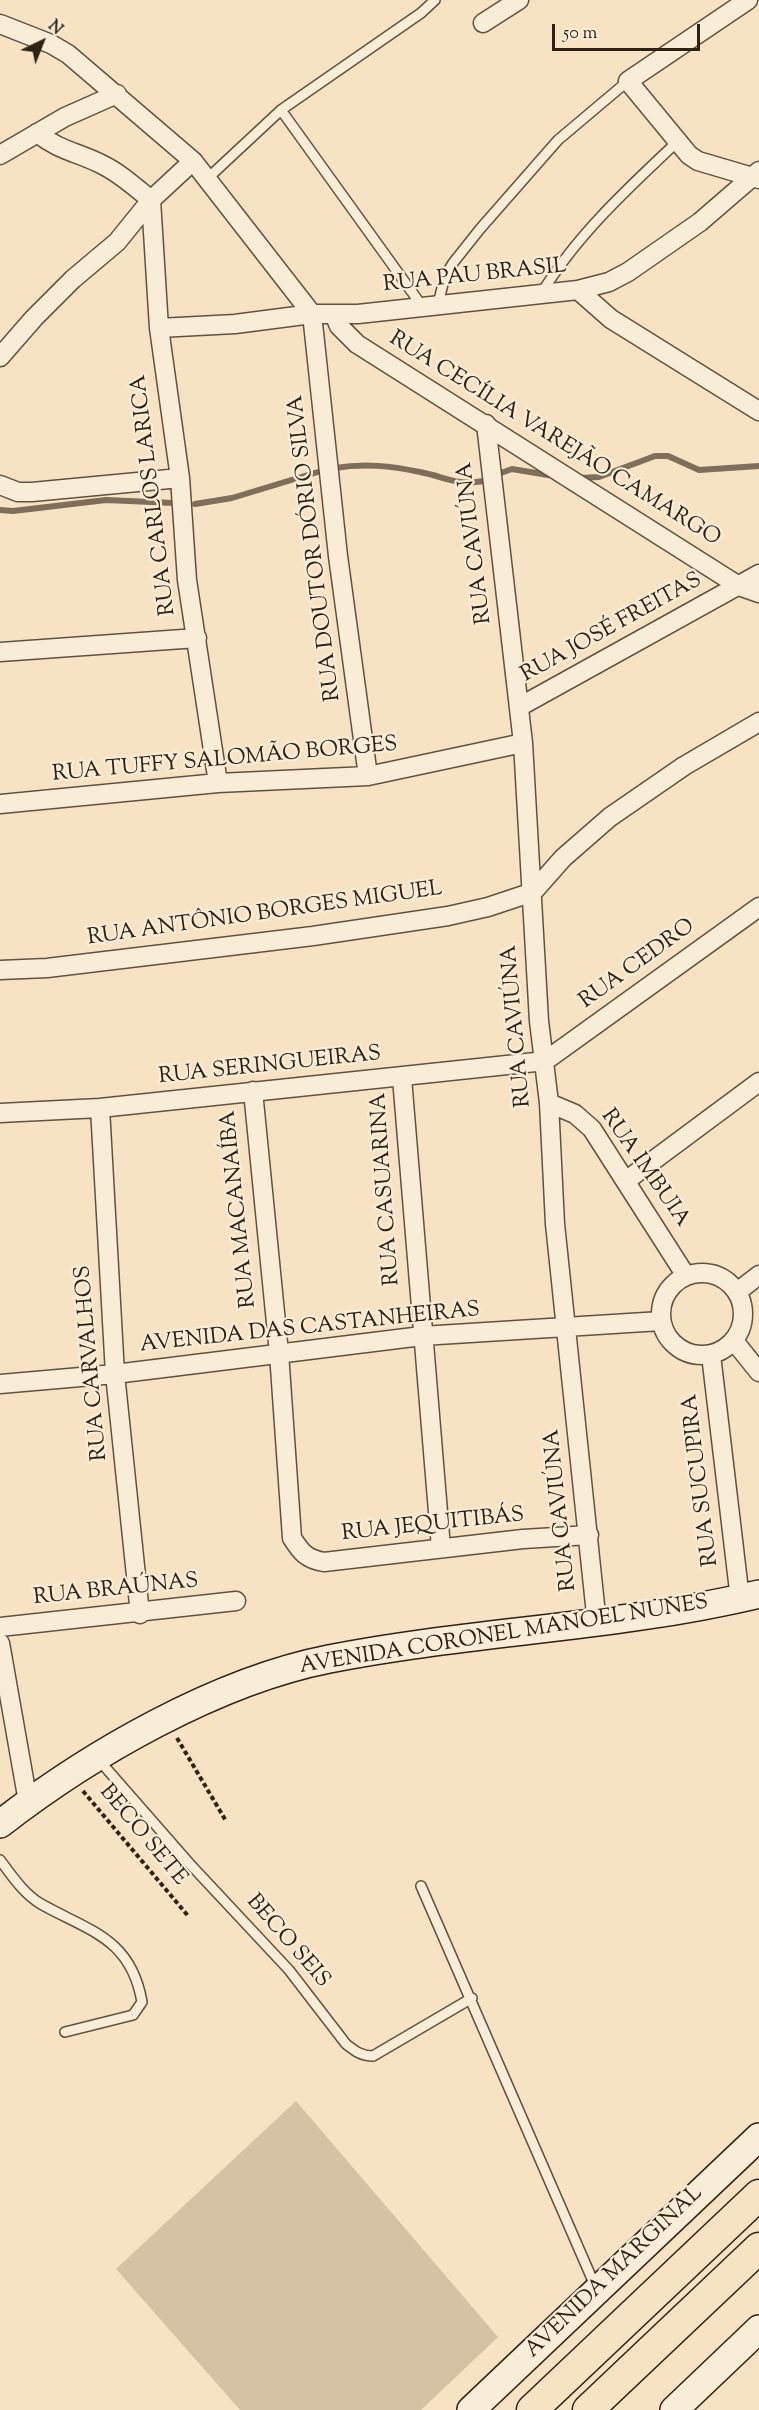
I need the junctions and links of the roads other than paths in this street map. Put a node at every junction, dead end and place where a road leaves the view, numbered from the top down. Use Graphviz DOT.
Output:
graph roads {
  1 [pos="435,0"];
  2 [pos="519,0"];
  3 [pos="748,0"];
  4 [pos="483,23"];
  5 [pos="0,24"];
  6 [pos="628,81"];
  7 [pos="117,94"];
  8 [pos="281,110"];
  9 [pos="37,133"];
  10 [pos="676,142"];
  11 [pos="0,155"];
  12 [pos="193,161"];
  13 [pos="757,175"];
  14 [pos="208,178"];
  15 [pos="151,200"];
  16 [pos="578,290"];
  17 [pos="541,294"];
  18 [pos="430,305"];
  19 [pos="312,314"];
  20 [pos="334,314"];
  21 [pos="159,328"];
  22 [pos="0,357"];
  23 [pos="759,411"];
  24 [pos="486,424"];
  25 [pos="180,478"];
  26 [pos="0,485"];
  27 [pos="759,574"];
  28 [pos="739,586"];
  29 [pos="759,593"];
  30 [pos="197,639"];
  31 [pos="0,652"];
  32 [pos="519,707"];
  33 [pos="759,722"];
  34 [pos="523,743"];
  35 [pos="368,776"];
  36 [pos="218,783"];
  37 [pos="0,804"];
  38 [pos="533,892"];
  39 [pos="759,907"];
  40 [pos="0,970"];
  41 [pos="545,1061"];
  42 [pos="402,1078"];
  43 [pos="759,1082"];
  44 [pos="253,1091"];
  45 [pos="549,1103"];
  46 [pos="100,1108"];
  47 [pos="0,1113"];
  48 [pos="627,1180"];
  49 [pos="759,1275"];
  50 [pos="686,1276"];
  51 [pos="737,1292"];
  52 [pos="661,1321"];
  53 [pos="566,1327"];
  54 [pos="422,1336"];
  55 [pos="734,1341"];
  56 [pos="279,1353"];
  57 [pos="711,1355"];
  58 [pos="759,1372"];
  59 [pos="115,1374"];
  60 [pos="0,1384"];
  61 [pos="590,1535"];
  62 [pos="292,1538"];
  63 [pos="441,1548"];
  64 [pos="749,1596"];
  65 [pos="236,1601"];
  66 [pos="140,1614"];
  67 [pos="597,1624"];
  68 [pos="0,1628"];
  69 [pos="0,1643"];
  70 [pos="98,1759"];
  71 [pos="28,1802"];
  72 [pos="0,1824"];
  73 [pos="0,1860"];
  74 [pos="421,1886"];
  75 [pos="472,1998"];
  76 [pos="65,2032"];
  77 [pos="759,2137"];
  78 [pos="759,2195"];
  79 [pos="759,2248"];
  80 [pos="597,2289"];
  81 [pos="759,2329"];
  82 [pos="471,2410"];
  83 [pos="532,2410"];
  84 [pos="588,2410"];
  85 [pos="674,2410"];
  1 -- 8 [label="lane"];
  2 -- 4 [label="street"];
  3 -- 6 [label="street"];
  5 -- 7 [label="street"];
  6 -- 10 [label="street"];
  6 -- 18 [label="lane"];
  7 -- 9 [label="street"];
  7 -- 12 [label="street"];
  8 -- 14 [label="lane"];
  8 -- 18 [label="lane"];
  9 -- 11 [label="street"];
  9 -- 15 [label="street"];
  10 -- 13 [label="street"];
  10 -- 17 [label="lane"];
  12 -- 14 [label="street"];
  12 -- 15 [label="street"];
  13 -- 16 [label="street, RUA PAU BRASIL"];
  14 -- 19 [label="street"];
  15 -- 21 [label="street, RUA CARLOS LARICA"];
  15 -- 22 [label="street"];
  16 -- 17 [label="street, RUA PAU BRASIL"];
  16 -- 23 [label="street"];
  17 -- 18 [label="street, RUA PAU BRASIL"];
  18 -- 20 [label="street, RUA PAU BRASIL"];
  19 -- 20 [label="street, RUA PAU BRASIL"];
  19 -- 21 [label="street, RUA PAU BRASIL"];
  19 -- 35 [label="street, RUA DOUTOR DÓRIO SILVA"];
  20 -- 24 [label="street, RUA CECÍLIA VAREJÃO CAMARGO"];
  21 -- 25 [label="street, RUA CARLOS LARICA"];
  24 -- 28 [label="street, RUA CECÍLIA VAREJÃO CAMARGO"];
  24 -- 32 [label="street, RUA CAVIÚNA"];
  25 -- 26 [label="street"];
  25 -- 30 [label="street, RUA CARLOS LARICA"];
  27 -- 28 [label="street, RUA JOSÉ FREITAS"];
  28 -- 29 [label="street, RUA CECÍLIA VAREJÃO CAMARGO"];
  28 -- 32 [label="street, RUA JOSÉ FREITAS"];
  30 -- 31 [label="street"];
  30 -- 36 [label="street, RUA CARLOS LARICA"];
  32 -- 34 [label="street, RUA CAVIÚNA"];
  33 -- 38 [label="street"];
  34 -- 35 [label="street, RUA TUFFY SALOMÃO BORGES"];
  34 -- 38 [label="street, RUA CAVIÚNA"];
  35 -- 36 [label="street, RUA TUFFY SALOMÃO BORGES"];
  36 -- 37 [label="street, RUA TUFFY SALOMÃO BORGES"];
  38 -- 40 [label="street, RUA ANTÔNIO BORGES MIGUEL"];
  38 -- 41 [label="street, RUA CAVIÚNA"];
  39 -- 41 [label="street, RUA CEDRO"];
  41 -- 42 [label="street, RUA SERINGUEIRAS"];
  41 -- 45 [label="street, RUA CAVIÚNA"];
  42 -- 44 [label="street, RUA SERINGUEIRAS"];
  42 -- 54 [label="street, RUA CASUARINA"];
  43 -- 48 [label="street"];
  44 -- 46 [label="street, RUA SERINGUEIRAS"];
  44 -- 56 [label="street, RUA MACANAÍBA"];
  45 -- 48 [label="street, RUA IMBUIA"];
  45 -- 53 [label="street, RUA CAVIÚNA"];
  46 -- 47 [label="street, RUA SERINGUEIRAS"];
  46 -- 59 [label="street, RUA CARVALHOS"];
  48 -- 50 [label="street, RUA IMBUIA"];
  49 -- 51 [label="street"];
  50 -- 51 [label="street"];
  50 -- 52 [label="street"];
  51 -- 55 [label="street"];
  52 -- 53 [label="street, AVENIDA DAS CASTANHEIRAS"];
  52 -- 57 [label="street"];
  53 -- 54 [label="street, AVENIDA DAS CASTANHEIRAS"];
  53 -- 61 [label="street, RUA CAVIÚNA"];
  54 -- 56 [label="street, AVENIDA DAS CASTANHEIRAS"];
  54 -- 63 [label="street, RUA CASUARINA"];
  55 -- 57 [label="street"];
  55 -- 58 [label="street"];
  56 -- 59 [label="street, AVENIDA DAS CASTANHEIRAS"];
  56 -- 62 [label="street, RUA MACANAÍBA"];
  57 -- 64 [label="street, RUA SUCUPIRA"];
  59 -- 60 [label="street, AVENIDA DAS CASTANHEIRAS"];
  59 -- 66 [label="street, RUA CARVALHOS"];
  61 -- 63 [label="street, RUA JEQUITIBÁS"];
  61 -- 67 [label="street, RUA CAVIÚNA"];
  62 -- 63 [label="street, RUA JEQUITIBÁS"];
  64 -- 67 [label="street, AVENIDA CORONEL MANOEL NUNES"];
  65 -- 66 [label="street, RUA BRAÚNAS"];
  66 -- 68 [label="street, RUA BRAÚNAS"];
  67 -- 70 [label="street, AVENIDA CORONEL MANOEL NUNES"];
  69 -- 71 [label="street"];
  70 -- 71 [label="street, AVENIDA CORONEL MANOEL NUNES"];
  70 -- 75 [label="lane, BECO SEIS"];
  71 -- 72 [label="street, AVENIDA CORONEL MANOEL NUNES"];
  73 -- 76 [label="lane"];
  74 -- 75 [label="lane"];
  75 -- 80 [label="lane"];
  77 -- 80 [label="street, AVENIDA MARGINAL"];
  78 -- 83 [label="main road"];
  79 -- 84 [label="main road"];
  80 -- 82 [label="street, AVENIDA MARGINAL"];
  81 -- 85 [label="street"];
}
